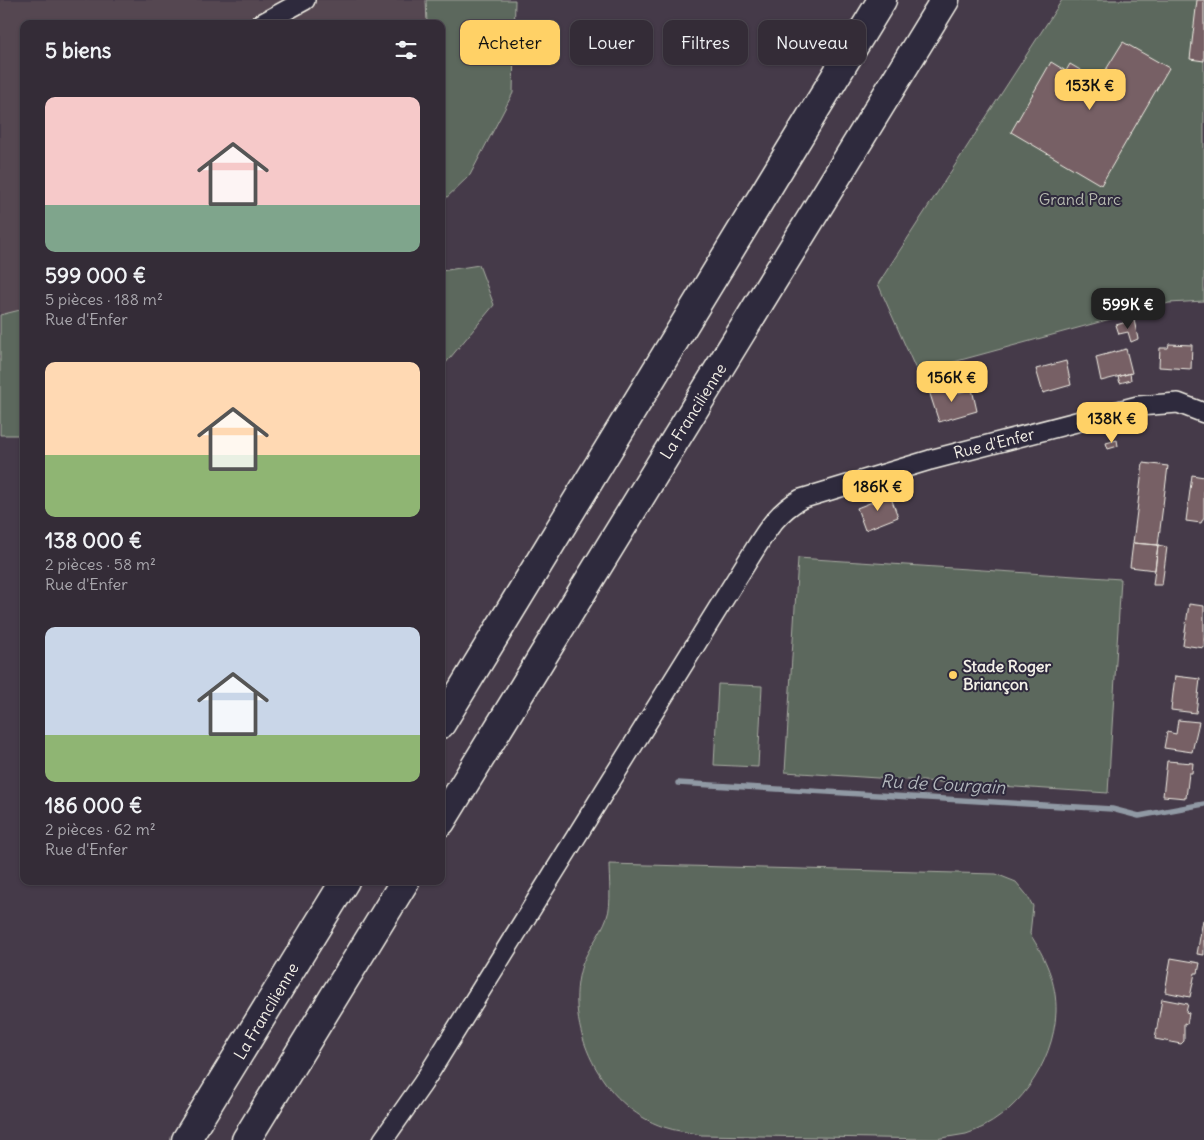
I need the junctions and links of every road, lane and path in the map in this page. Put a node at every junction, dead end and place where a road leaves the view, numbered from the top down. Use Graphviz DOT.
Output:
graph roads {
  1 [pos="305,0"];
  2 [pos="882,0"];
  3 [pos="945,0"];
  4 [pos="268,20"];
  5 [pos="1204,413"];
  6 [pos="445,717"];
  7 [pos="445,815"];
  8 [pos="343,885"];
  9 [pos="403,885"];
  10 [pos="186,1140"];
  11 [pos="246,1140"];
  12 [pos="383,1140"];
  1 -- 4 [label="street"];
  2 -- 6 [label="highway"];
  3 -- 7 [label="highway, La Francilienne"];
  5 -- 12 [label="street, Rue d'Enfer"];
  8 -- 10 [label="highway, La Francilienne"];
  9 -- 11 [label="highway"];
}
